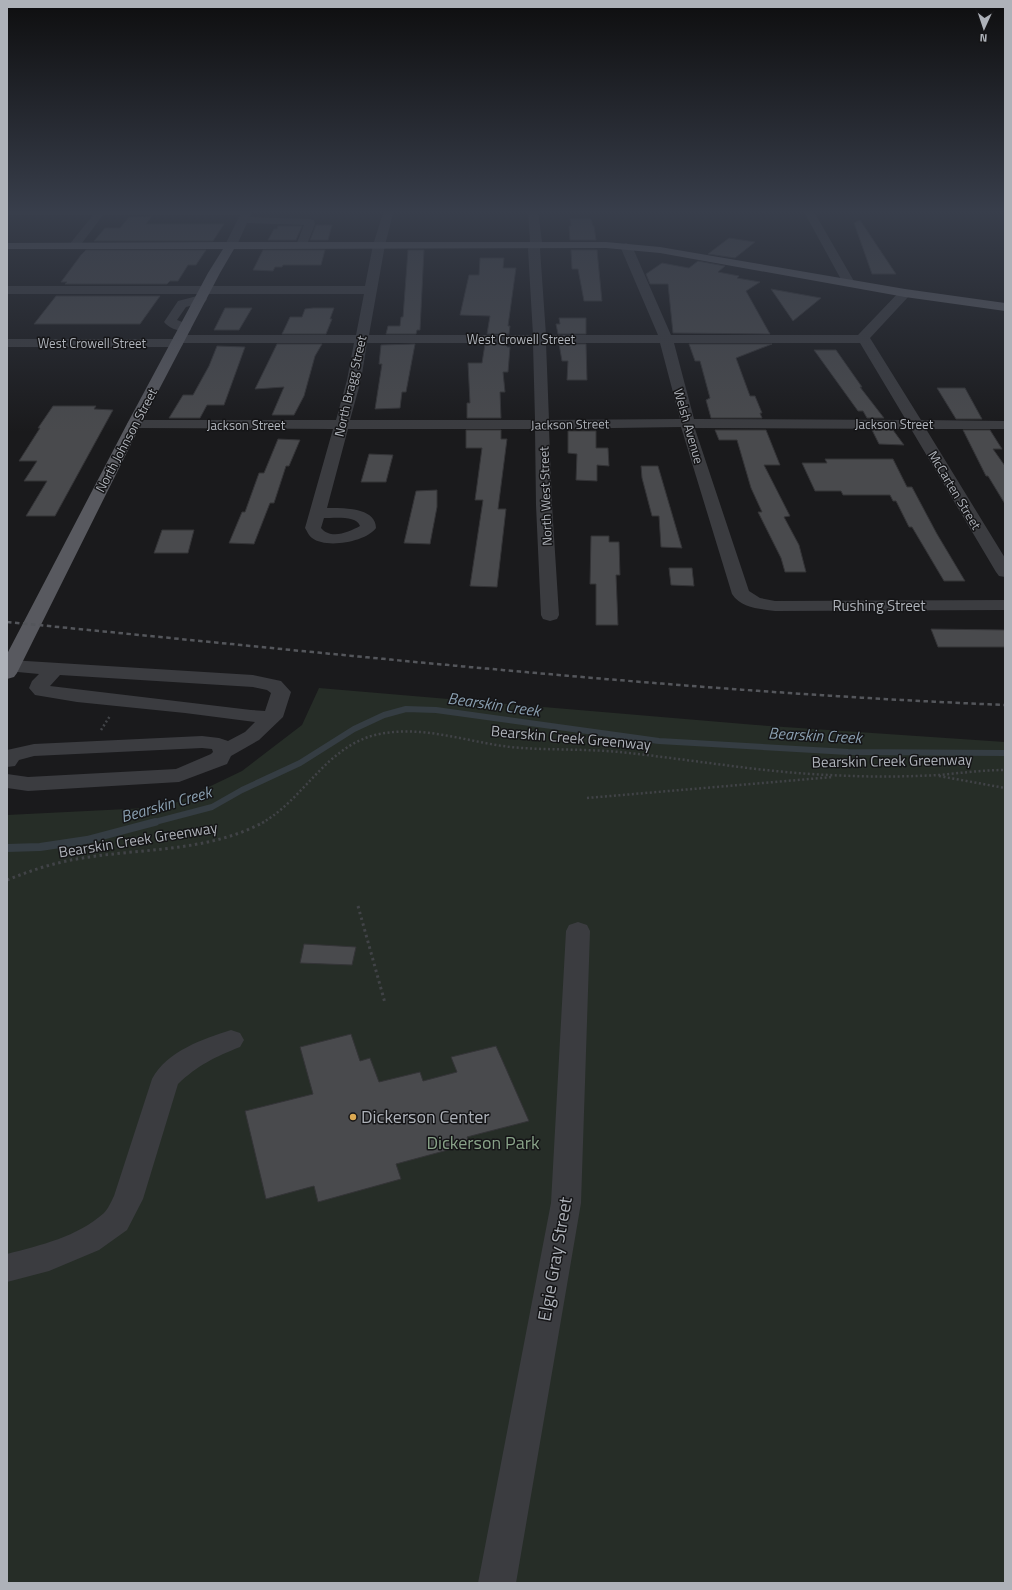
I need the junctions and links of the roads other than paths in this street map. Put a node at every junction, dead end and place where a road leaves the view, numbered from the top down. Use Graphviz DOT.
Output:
graph roads {
  1 [pos="209,284"];
  2 [pos="372,284"];
  3 [pos="537,284"];
  4 [pos="642,284"];
  5 [pos="856,284"];
  6 [pos="7,290"];
  7 [pos="371,290"];
  8 [pos="905,293"];
  9 [pos="204,294"];
  10 [pos="1005,307"];
  11 [pos="181,337"];
  12 [pos="361,339"];
  13 [pos="540,339"];
  14 [pos="666,339"];
  15 [pos="862,339"];
  16 [pos="7,343"];
  17 [pos="688,423"];
  18 [pos="134,424"];
  19 [pos="915,424"];
  20 [pos="341,425"];
  21 [pos="542,425"];
  22 [pos="1005,425"];
  23 [pos="317,514"];
  24 [pos="1005,572"];
  25 [pos="754,602"];
  26 [pos="1005,605"];
  27 [pos="550,616"];
  28 [pos="55,669"];
  29 [pos="9,670"];
  30 [pos="273,717"];
  31 [pos="224,752"];
  32 [pos="7,761"];
  33 [pos="7,781"];
  34 [pos="578,931"];
  35 [pos="231,1040"];
  36 [pos="7,1268"];
  37 [pos="497,1583"];
  1 -- 9 [label="main road"];
  2 -- 7 [label="street, North Bragg Street"];
  3 -- 13 [label="street, North West Street"];
  4 -- 14 [label="street, Welsh Avenue"];
  5 -- 8 [label="main road"];
  6 -- 9 [label="street"];
  7 -- 9 [label="street"];
  7 -- 12 [label="street, North Bragg Street"];
  8 -- 10 [label="main road"];
  8 -- 15 [label="street"];
  9 -- 11 [label="street"];
  11 -- 12 [label="street, West Crowell Street"];
  11 -- 16 [label="street, West Crowell Street"];
  11 -- 18 [label="main road, North Johnson Street"];
  12 -- 13 [label="street, West Crowell Street"];
  12 -- 20 [label="street, North Bragg Street"];
  13 -- 14 [label="street, West Crowell Street"];
  13 -- 21 [label="street, North West Street"];
  14 -- 15 [label="street, West Crowell Street"];
  14 -- 17 [label="street, Welsh Avenue"];
  15 -- 19 [label="street, McCarten Street"];
  17 -- 19 [label="street, Jackson Street"];
  17 -- 21 [label="street, Jackson Street"];
  17 -- 25 [label="street, Welsh Avenue"];
  18 -- 20 [label="street, Jackson Street"];
  18 -- 29 [label="main road, North Johnson Street"];
  19 -- 22 [label="street, Jackson Street"];
  19 -- 24 [label="street, McCarten Street"];
  20 -- 21 [label="street, Jackson Street"];
  20 -- 23 [label="street, North Bragg Street"];
  21 -- 27 [label="street, North West Street"];
  25 -- 26 [label="street, Rushing Street"];
  28 -- 29 [label="street"];
  28 -- 30 [label="street"];
  28 -- 30 [label="street"];
  30 -- 31 [label="street"];
  31 -- 32 [label="street"];
  31 -- 33 [label="street"];
  34 -- 37 [label="street, Elgie Gray Street"];
  35 -- 36 [label="street"];
}
